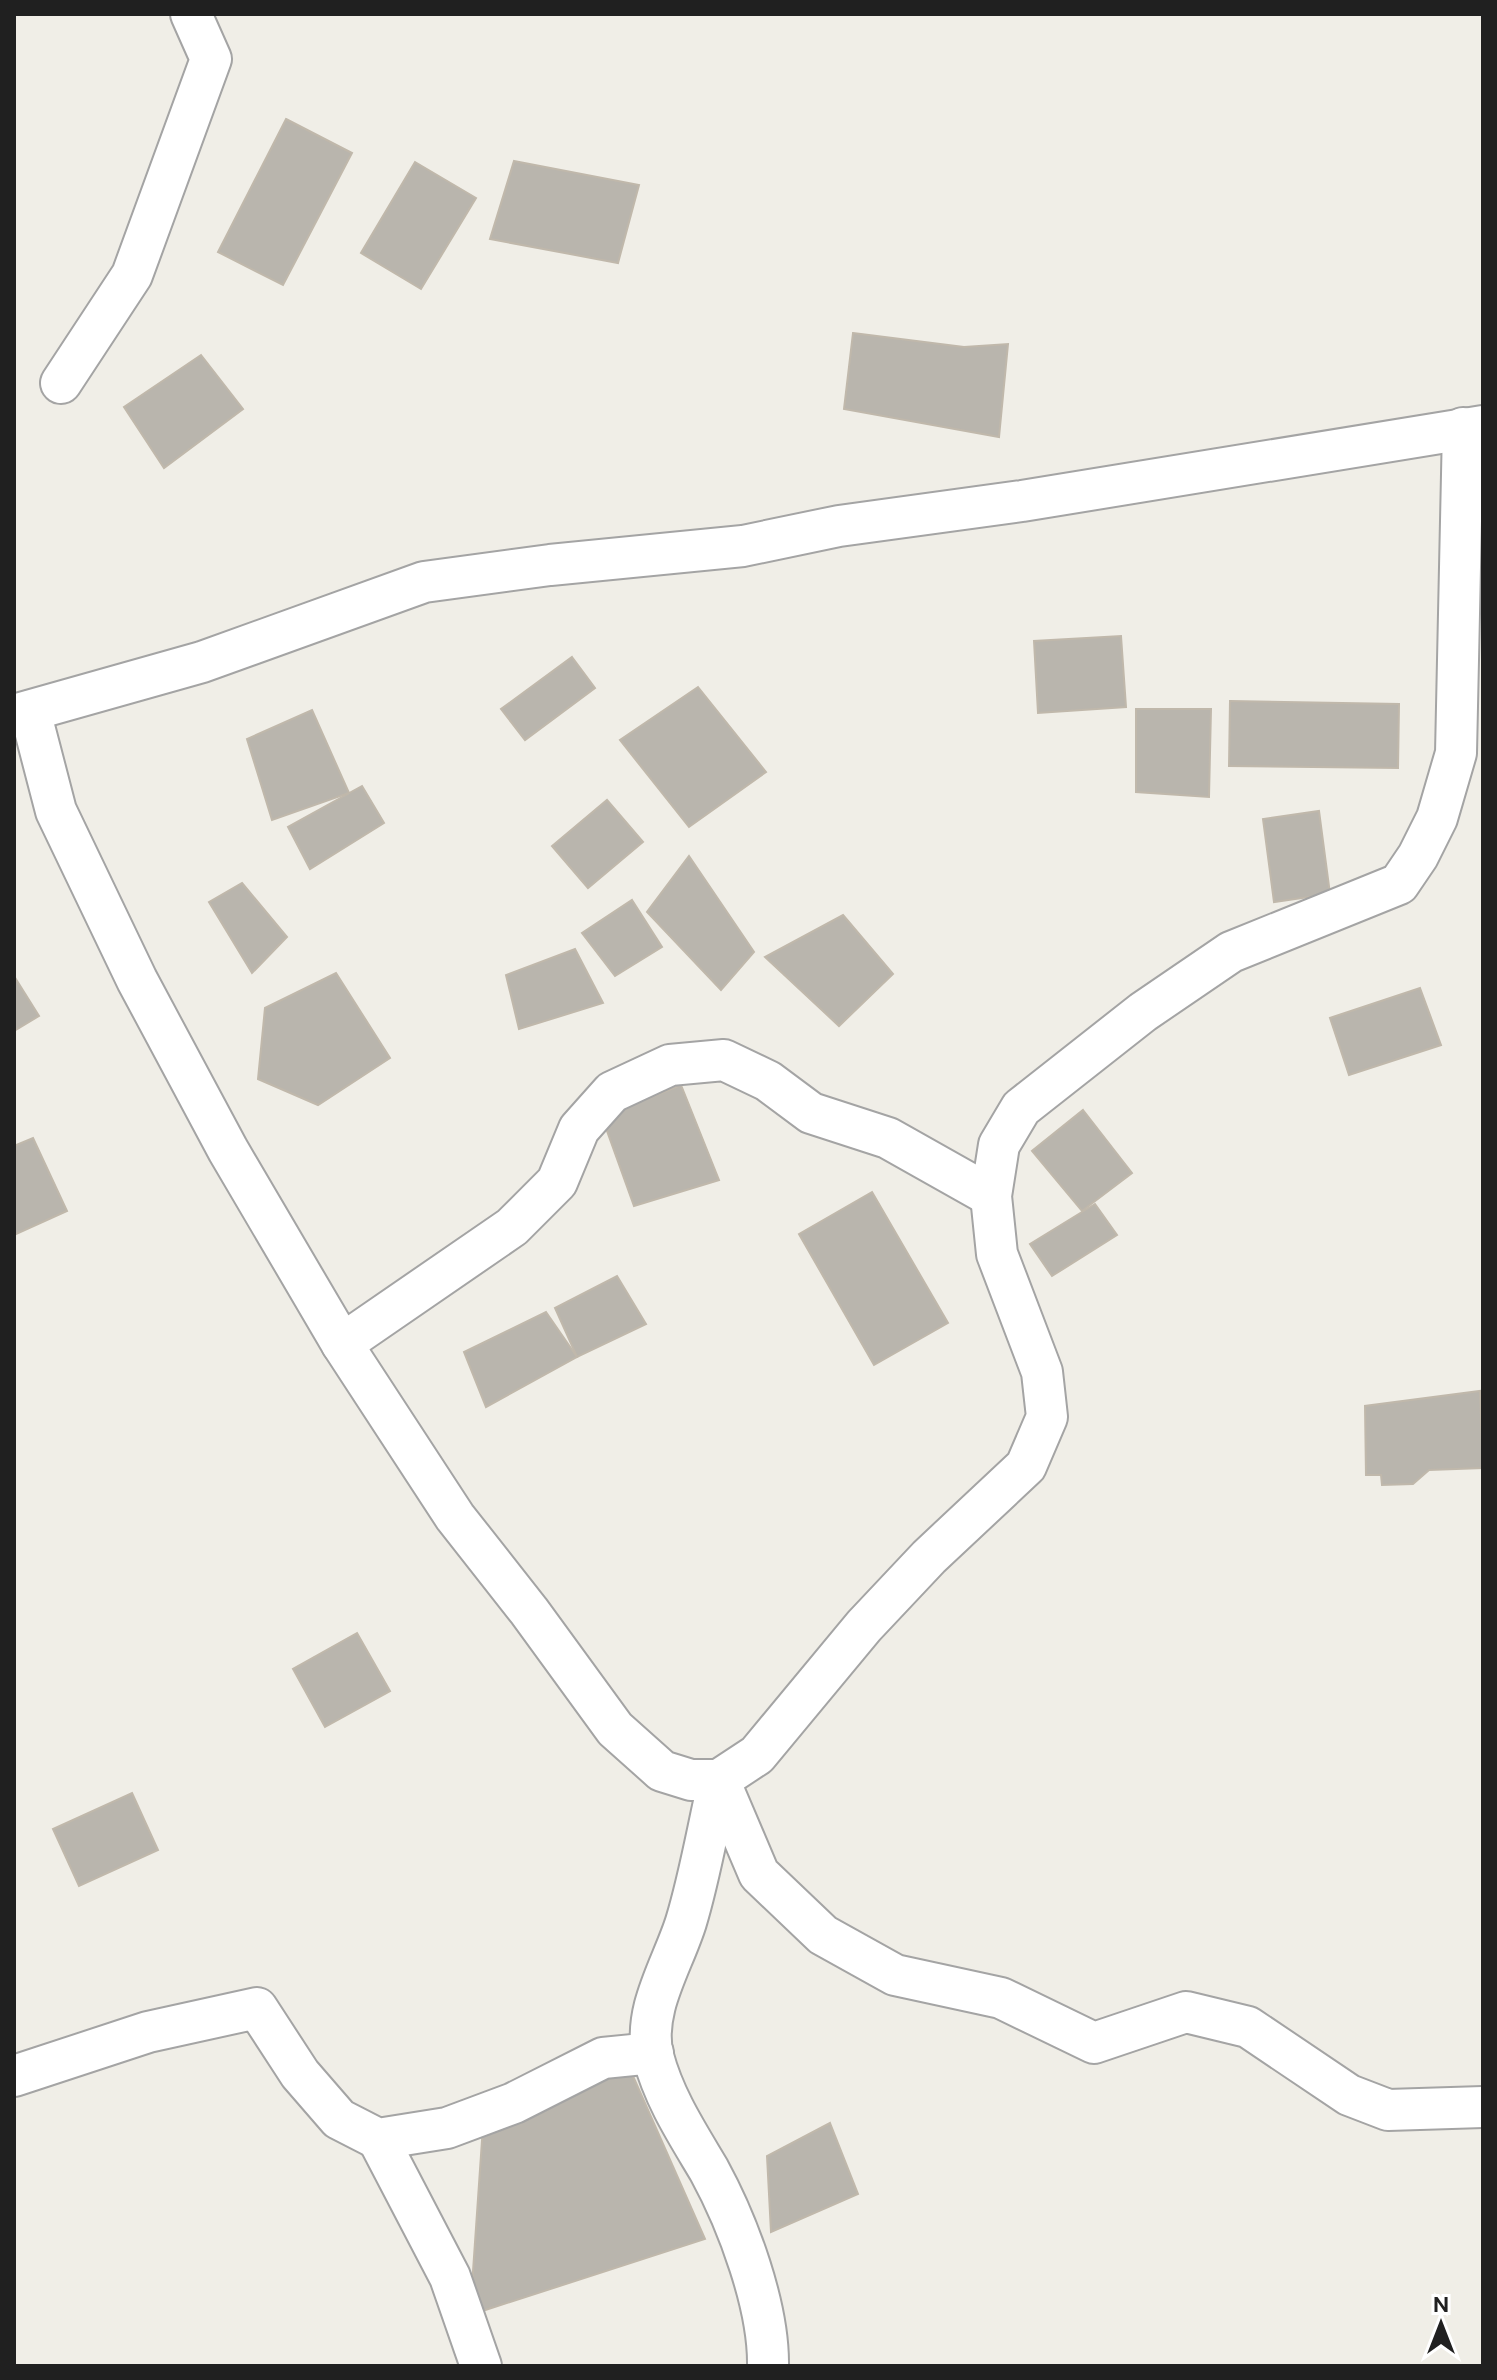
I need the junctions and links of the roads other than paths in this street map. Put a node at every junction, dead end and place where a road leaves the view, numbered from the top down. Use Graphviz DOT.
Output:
graph roads {
  1 [pos="191,14"];
  2 [pos="61,383"];
  3 [pos="1473,427"];
  4 [pos="22,713"];
  5 [pos="991,1196"];
  6 [pos="342,1344"];
  7 [pos="719,1780"];
  8 [pos="653,2053"];
  9 [pos="14,2076"];
  10 [pos="1483,2107"];
  11 [pos="378,2139"];
  12 [pos="481,2366"];
  13 [pos="768,2366"];
  1 -- 2 [label="street"];
  3 -- 4 [label="street"];
  3 -- 5 [label="street"];
  4 -- 6 [label="street"];
  5 -- 6 [label="street"];
  5 -- 7 [label="street"];
  6 -- 7 [label="street"];
  7 -- 8 [label="street"];
  7 -- 10 [label="street"];
  8 -- 11 [label="street"];
  8 -- 13 [label="street"];
  9 -- 11 [label="street"];
  11 -- 12 [label="street"];
}
